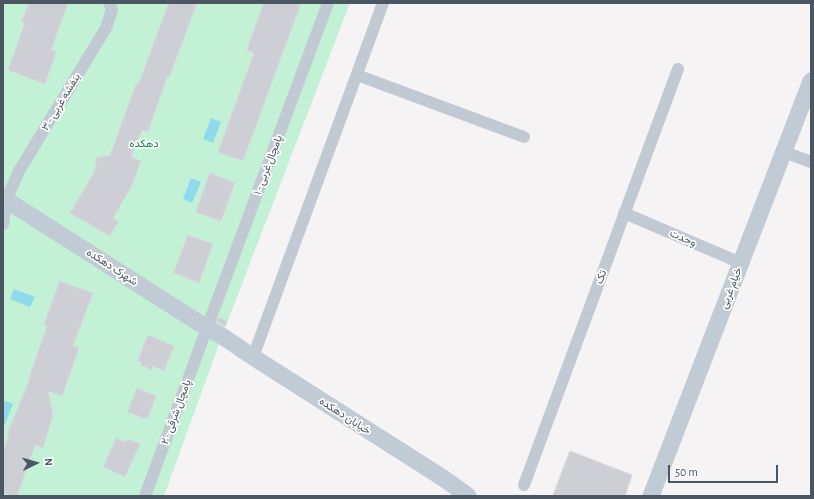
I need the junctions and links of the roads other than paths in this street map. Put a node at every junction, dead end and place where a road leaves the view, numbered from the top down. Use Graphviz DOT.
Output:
graph roads {
  1 [pos="109,3"];
  2 [pos="328,3"];
  3 [pos="383,3"];
  4 [pos="678,69"];
  5 [pos="357,75"];
  6 [pos="811,81"];
  7 [pos="524,137"];
  8 [pos="784,152"];
  9 [pos="811,162"];
  10 [pos="5,199"];
  11 [pos="624,213"];
  12 [pos="3,224"];
  13 [pos="741,263"];
  14 [pos="207,328"];
  15 [pos="222,336"];
  16 [pos="253,358"];
  17 [pos="524,485"];
  18 [pos="145,496"];
  19 [pos="468,496"];
  20 [pos="651,496"];
  1 -- 10 [label="street, بنفشه غربی - ۳"];
  2 -- 14 [label="street, پامچال غربی - ۱"];
  3 -- 5 [label="street"];
  4 -- 11 [label="street, تک"];
  5 -- 7 [label="street"];
  5 -- 16 [label="street"];
  6 -- 8 [label="street, خیام غربی"];
  8 -- 9 [label="street"];
  8 -- 13 [label="street, خیام غربی"];
  10 -- 12 [label="street, بنفشه غربی - ۳"];
  10 -- 14 [label="street, شهرک دهکده"];
  11 -- 13 [label="street, وحدت"];
  11 -- 17 [label="street, تک"];
  13 -- 20 [label="street, خیام غربی"];
  14 -- 15 [label="street, شهرک دهکده"];
  14 -- 18 [label="street, پامچال شرقی - ۲"];
  15 -- 16 [label="street, خیابان دهکده"];
  16 -- 19 [label="street, خیابان دهکده"];
}
